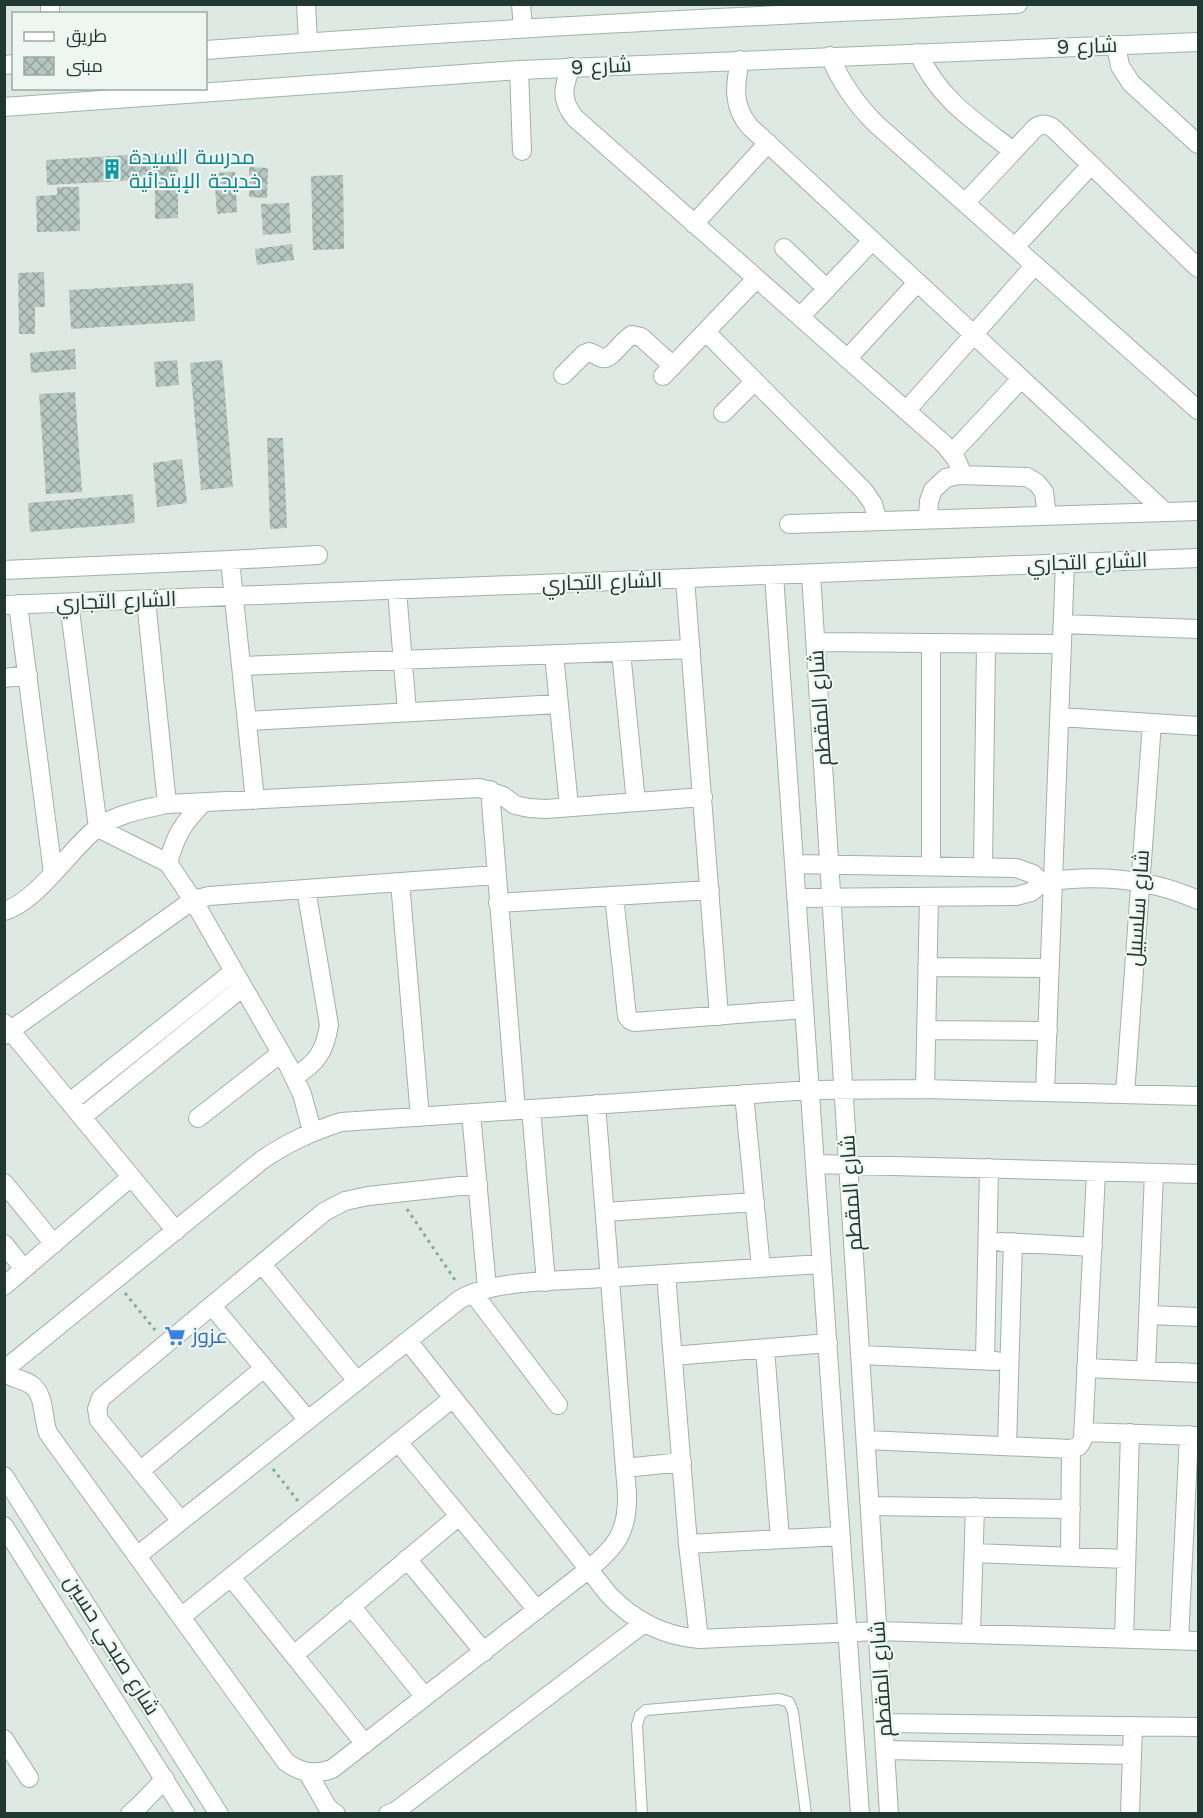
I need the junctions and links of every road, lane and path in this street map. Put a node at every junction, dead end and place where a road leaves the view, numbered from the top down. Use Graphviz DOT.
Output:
graph roads {
  1 [pos="306,4"];
  2 [pos="521,4"];
  3 [pos="1018,4"];
  4 [pos="938,6"];
  5 [pos="773,10"];
  6 [pos="734,11"];
  7 [pos="523,28"];
  8 [pos="308,42"];
  9 [pos="1198,42"];
  10 [pos="1116,45"];
  11 [pos="207,50"];
  12 [pos="918,52"];
  13 [pos="830,56"];
  14 [pos="740,60"];
  15 [pos="571,67"];
  16 [pos="519,70"];
  17 [pos="4,107"];
  18 [pos="768,143"];
  19 [pos="1198,144"];
  20 [pos="522,151"];
  21 [pos="1013,151"];
  22 [pos="1091,165"];
  23 [pos="965,203"];
  24 [pos="694,224"];
  25 [pos="872,241"];
  26 [pos="783,248"];
  27 [pos="1015,248"];
  28 [pos="1035,265"];
  29 [pos="1198,268"];
  30 [pos="756,279"];
  31 [pos="917,283"];
  32 [pos="827,289"];
  33 [pos="800,317"];
  34 [pos="706,332"];
  35 [pos="973,334"];
  36 [pos="847,359"];
  37 [pos="563,375"];
  38 [pos="1021,379"];
  39 [pos="755,381"];
  40 [pos="1198,410"];
  41 [pos="906,411"];
  42 [pos="723,413"];
  43 [pos="952,453"];
  44 [pos="963,475"];
  45 [pos="1198,511"];
  46 [pos="1165,512"];
  47 [pos="1047,516"];
  48 [pos="928,519"];
  49 [pos="878,521"];
  50 [pos="789,524"];
  51 [pos="318,555"];
  52 [pos="1198,558"];
  53 [pos="230,560"];
  54 [pos="1065,563"];
  55 [pos="4,570"];
  56 [pos="811,573"];
  57 [pos="774,575"];
  58 [pos="685,579"];
  59 [pos="397,590"];
  60 [pos="234,597"];
  61 [pos="146,600"];
  62 [pos="69,603"];
  63 [pos="11,604"];
  64 [pos="1063,624"];
  65 [pos="1198,629"];
  66 [pos="816,642"];
  67 [pos="931,643"];
  68 [pos="986,644"];
  69 [pos="1062,644"];
  70 [pos="691,649"];
  71 [pos="621,652"];
  72 [pos="554,654"];
  73 [pos="403,660"];
  74 [pos="241,666"];
  75 [pos="28,675"];
  76 [pos="4,678"];
  77 [pos="559,704"];
  78 [pos="407,712"];
  79 [pos="1060,717"];
  80 [pos="247,721"];
  81 [pos="1152,723"];
  82 [pos="1198,726"];
  83 [pos="489,790"];
  84 [pos="703,797"];
  85 [pos="255,800"];
  86 [pos="636,802"];
  87 [pos="203,803"];
  88 [pos="167,804"];
  89 [pos="569,807"];
  90 [pos="98,828"];
  91 [pos="168,863"];
  92 [pos="794,864"];
  93 [pos="830,865"];
  94 [pos="932,866"];
  95 [pos="983,867"];
  96 [pos="53,873"];
  97 [pos="496,875"];
  98 [pos="400,882"];
  99 [pos="1048,882"];
  100 [pos="1140,882"];
  101 [pos="306,889"];
  102 [pos="710,890"];
  103 [pos="614,896"];
  104 [pos="832,897"];
  105 [pos="929,897"];
  106 [pos="796,898"];
  107 [pos="193,900"];
  108 [pos="1198,900"];
  109 [pos="498,903"];
  110 [pos="4,911"];
  111 [pos="927,967"];
  112 [pos="1050,968"];
  113 [pos="234,971"];
  114 [pos="243,987"];
  115 [pos="804,1009"];
  116 [pos="719,1016"];
  117 [pos="7,1029"];
  118 [pos="926,1030"];
  119 [pos="1048,1031"];
  120 [pos="281,1053"];
  121 [pos="294,1077"];
  122 [pos="925,1089"];
  123 [pos="810,1090"];
  124 [pos="844,1090"];
  125 [pos="1045,1092"];
  126 [pos="744,1094"];
  127 [pos="1125,1094"];
  128 [pos="1198,1096"];
  129 [pos="70,1102"];
  130 [pos="596,1104"];
  131 [pos="523,1109"];
  132 [pos="471,1113"];
  133 [pos="82,1117"];
  134 [pos="420,1117"];
  135 [pos="198,1118"];
  136 [pos="312,1131"];
  137 [pos="815,1164"];
  138 [pos="849,1166"];
  139 [pos="989,1168"];
  140 [pos="1096,1172"];
  141 [pos="1154,1173"];
  142 [pos="1198,1174"];
  143 [pos="132,1177"];
  144 [pos="4,1183"];
  145 [pos="478,1184"];
  146 [pos="396,1192"];
  147 [pos="754,1202"];
  148 [pos="605,1212"];
  149 [pos="176,1231"];
  150 [pos="987,1241"];
  151 [pos="1013,1242"];
  152 [pos="4,1244"];
  153 [pos="54,1244"];
  154 [pos="1093,1247"];
  155 [pos="262,1264"];
  156 [pos="822,1264"];
  157 [pos="761,1268"];
  158 [pos="24,1269"];
  159 [pos="666,1274"];
  160 [pos="611,1278"];
  161 [pos="115,1280"];
  162 [pos="546,1282"];
  163 [pos="4,1286"];
  164 [pos="475,1292"];
  165 [pos="212,1306"];
  166 [pos="1148,1315"];
  167 [pos="1198,1317"];
  168 [pos="408,1341"];
  169 [pos="828,1343"];
  170 [pos="167,1344"];
  171 [pos="765,1349"];
  172 [pos="861,1355"];
  173 [pos="673,1356"];
  174 [pos="985,1360"];
  175 [pos="1010,1362"];
  176 [pos="264,1368"];
  177 [pos="1086,1368"];
  178 [pos="1146,1370"];
  179 [pos="4,1371"];
  180 [pos="1198,1373"];
  181 [pos="357,1381"];
  182 [pos="453,1398"];
  183 [pos="558,1405"];
  184 [pos="308,1420"];
  185 [pos="1084,1432"];
  186 [pos="1130,1433"];
  187 [pos="1194,1435"];
  188 [pos="866,1440"];
  189 [pos="398,1442"];
  190 [pos="1008,1446"];
  191 [pos="1071,1449"];
  192 [pos="263,1456"];
  193 [pos="682,1462"];
  194 [pos="625,1468"];
  195 [pos="140,1471"];
  196 [pos="4,1476"];
  197 [pos="870,1506"];
  198 [pos="975,1507"];
  199 [pos="1071,1509"];
  200 [pos="309,1514"];
  201 [pos="459,1516"];
  202 [pos="181,1521"];
  203 [pos="4,1526"];
  204 [pos="841,1536"];
  205 [pos="780,1539"];
  206 [pos="688,1544"];
  207 [pos="974,1553"];
  208 [pos="137,1556"];
  209 [pos="1070,1557"];
  210 [pos="407,1559"];
  211 [pos="1126,1560"];
  212 [pos="1191,1568"];
  213 [pos="589,1569"];
  214 [pos="231,1577"];
  215 [pos="351,1606"];
  216 [pos="537,1611"];
  217 [pos="181,1617"];
  218 [pos="644,1623"];
  219 [pos="878,1631"];
  220 [pos="848,1632"];
  221 [pos="971,1634"];
  222 [pos="699,1639"];
  223 [pos="1124,1639"];
  224 [pos="1179,1640"];
  225 [pos="1198,1641"];
  226 [pos="484,1652"];
  227 [pos="294,1655"];
  228 [pos="425,1697"];
  229 [pos="884,1723"];
  230 [pos="1133,1726"];
  231 [pos="1198,1727"];
  232 [pos="4,1738"];
  233 [pos="365,1744"];
  234 [pos="886,1750"];
  235 [pos="1132,1755"];
  236 [pos="308,1773"];
  237 [pos="29,1778"];
  238 [pos="165,1779"];
  239 [pos="130,1814"];
  240 [pos="186,1814"];
  241 [pos="219,1814"];
  242 [pos="336,1814"];
  243 [pos="388,1814"];
  244 [pos="642,1814"];
  245 [pos="806,1814"];
  246 [pos="860,1814"];
  247 [pos="890,1814"];
  248 [pos="1130,1814"];
  1 -- 8 [label="street"];
  2 -- 7 [label="street"];
  3 -- 4 [label="street, شارع 9"];
  4 -- 5 [label="street, شارع 9"];
  5 -- 6 [label="street, شارع 9"];
  6 -- 7 [label="street, شارع 9"];
  7 -- 8 [label="street, شارع 9"];
  8 -- 11 [label="street, شارع 9"];
  9 -- 10 [label="street, شارع 9"];
  10 -- 12 [label="street, شارع 9"];
  10 -- 19 [label="street"];
  12 -- 13 [label="street, شارع 9"];
  12 -- 21 [label="street"];
  13 -- 14 [label="street, شارع 9"];
  13 -- 23 [label="street"];
  14 -- 15 [label="street, شارع 9"];
  14 -- 18 [label="street"];
  15 -- 16 [label="street, شارع 9"];
  15 -- 24 [label="street"];
  16 -- 17 [label="street, شارع 9"];
  16 -- 20 [label="street"];
  18 -- 24 [label="street"];
  18 -- 25 [label="street"];
  21 -- 22 [label="street"];
  21 -- 23 [label="street"];
  22 -- 27 [label="street"];
  22 -- 29 [label="street"];
  23 -- 27 [label="street"];
  24 -- 30 [label="street"];
  25 -- 31 [label="street"];
  25 -- 32 [label="street"];
  26 -- 32 [label="street"];
  27 -- 28 [label="street"];
  28 -- 35 [label="street"];
  28 -- 40 [label="street"];
  30 -- 33 [label="street"];
  30 -- 34 [label="street"];
  31 -- 35 [label="street"];
  31 -- 36 [label="street"];
  32 -- 33 [label="street"];
  33 -- 36 [label="street"];
  34 -- 37 [label="street"];
  34 -- 39 [label="street"];
  35 -- 38 [label="street"];
  35 -- 41 [label="street"];
  36 -- 41 [label="street"];
  38 -- 43 [label="street"];
  38 -- 46 [label="street"];
  39 -- 42 [label="street"];
  39 -- 49 [label="street"];
  41 -- 43 [label="street"];
  43 -- 44 [label="street"];
  44 -- 47 [label="street"];
  44 -- 48 [label="street"];
  45 -- 46 [label="street"];
  46 -- 47 [label="street"];
  47 -- 48 [label="street"];
  48 -- 49 [label="street"];
  49 -- 50 [label="street"];
  51 -- 53 [label="street, الشارع التجاري"];
  52 -- 54 [label="street, الشارع التجاري"];
  53 -- 55 [label="street, الشارع التجاري"];
  53 -- 60 [label="street"];
  54 -- 56 [label="street, الشارع التجاري"];
  54 -- 64 [label="street"];
  56 -- 57 [label="street, الشارع التجاري"];
  56 -- 66 [label="street, شارع المقطم"];
  57 -- 58 [label="street, الشارع التجاري"];
  57 -- 92 [label="street, شارع المقطم"];
  58 -- 59 [label="street, الشارع التجاري"];
  58 -- 70 [label="street"];
  59 -- 60 [label="street, الشارع التجاري"];
  59 -- 73 [label="street"];
  60 -- 61 [label="street, الشارع التجاري"];
  60 -- 74 [label="street"];
  61 -- 62 [label="street, الشارع التجاري"];
  61 -- 88 [label="street"];
  62 -- 63 [label="street, الشارع التجاري"];
  62 -- 90 [label="street"];
  63 -- 75 [label="street"];
  64 -- 65 [label="street"];
  64 -- 69 [label="street"];
  66 -- 67 [label="street"];
  66 -- 93 [label="street, شارع المقطم"];
  67 -- 68 [label="street"];
  67 -- 94 [label="street"];
  68 -- 69 [label="street"];
  68 -- 95 [label="street"];
  69 -- 79 [label="street"];
  70 -- 71 [label="street"];
  70 -- 84 [label="street"];
  71 -- 72 [label="street"];
  71 -- 86 [label="street"];
  72 -- 73 [label="street"];
  72 -- 77 [label="street"];
  73 -- 74 [label="street"];
  73 -- 78 [label="street"];
  74 -- 80 [label="street"];
  75 -- 76 [label="street"];
  75 -- 96 [label="street"];
  77 -- 78 [label="street"];
  77 -- 89 [label="street"];
  78 -- 80 [label="street"];
  79 -- 81 [label="street"];
  79 -- 99 [label="street"];
  80 -- 85 [label="street"];
  81 -- 82 [label="street"];
  81 -- 100 [label="street, شارع سلسبيل"];
  83 -- 85 [label="street"];
  83 -- 89 [label="street"];
  83 -- 97 [label="street"];
  84 -- 86 [label="street"];
  84 -- 102 [label="street"];
  85 -- 87 [label="street"];
  86 -- 89 [label="street"];
  87 -- 88 [label="street"];
  87 -- 91 [label="street"];
  88 -- 90 [label="street"];
  90 -- 91 [label="street"];
  90 -- 96 [label="street"];
  91 -- 107 [label="street"];
  92 -- 93 [label="street"];
  92 -- 106 [label="street, شارع المقطم"];
  93 -- 94 [label="street"];
  93 -- 104 [label="street, شارع المقطم"];
  94 -- 95 [label="street"];
  95 -- 99 [label="street"];
  96 -- 110 [label="street"];
  97 -- 98 [label="street"];
  97 -- 109 [label="street"];
  98 -- 101 [label="street"];
  98 -- 134 [label="street"];
  99 -- 100 [label="street"];
  99 -- 105 [label="street"];
  99 -- 112 [label="street"];
  100 -- 108 [label="street"];
  100 -- 127 [label="street, شارع سلسبيل"];
  101 -- 107 [label="street"];
  101 -- 121 [label="street"];
  102 -- 103 [label="street"];
  102 -- 116 [label="street"];
  103 -- 109 [label="street"];
  103 -- 116 [label="street"];
  104 -- 105 [label="street"];
  104 -- 106 [label="street"];
  104 -- 124 [label="street, شارع المقطم"];
  105 -- 111 [label="street"];
  106 -- 115 [label="street, شارع المقطم"];
  107 -- 113 [label="street"];
  107 -- 117 [label="street"];
  109 -- 131 [label="street"];
  111 -- 112 [label="street"];
  111 -- 118 [label="street"];
  112 -- 119 [label="street"];
  113 -- 114 [label="street"];
  113 -- 129 [label="street"];
  114 -- 120 [label="street"];
  114 -- 133 [label="street"];
  115 -- 116 [label="street"];
  115 -- 123 [label="street, شارع المقطم"];
  117 -- 129 [label="street"];
  118 -- 119 [label="street"];
  118 -- 122 [label="street"];
  119 -- 125 [label="street"];
  120 -- 121 [label="street"];
  120 -- 135 [label="street"];
  121 -- 136 [label="street"];
  122 -- 124 [label="street"];
  122 -- 125 [label="street"];
  123 -- 124 [label="street"];
  123 -- 126 [label="street"];
  123 -- 137 [label="street, شارع المقطم"];
  124 -- 138 [label="street, شارع المقطم"];
  125 -- 127 [label="street"];
  126 -- 130 [label="street"];
  126 -- 147 [label="street"];
  127 -- 128 [label="street"];
  129 -- 133 [label="street"];
  130 -- 131 [label="street"];
  130 -- 148 [label="street"];
  131 -- 132 [label="street"];
  131 -- 162 [label="street"];
  132 -- 134 [label="street"];
  132 -- 145 [label="street"];
  133 -- 143 [label="street"];
  134 -- 136 [label="street"];
  136 -- 149 [label="street"];
  137 -- 138 [label="street"];
  137 -- 156 [label="street, شارع المقطم"];
  138 -- 139 [label="street"];
  138 -- 172 [label="street, شارع المقطم"];
  139 -- 140 [label="street"];
  139 -- 150 [label="street"];
  140 -- 141 [label="street"];
  140 -- 154 [label="street"];
  141 -- 142 [label="street"];
  141 -- 166 [label="street"];
  143 -- 149 [label="street"];
  143 -- 153 [label="street"];
  144 -- 153 [label="street"];
  145 -- 146 [label="street"];
  145 -- 164 [label="street"];
  146 -- 155 [label="street"];
  146 -- 164 [label="path"];
  147 -- 148 [label="street"];
  147 -- 157 [label="street"];
  148 -- 160 [label="street"];
  149 -- 161 [label="street"];
  150 -- 151 [label="street"];
  150 -- 174 [label="street"];
  151 -- 154 [label="street"];
  151 -- 175 [label="street"];
  152 -- 158 [label="street"];
  153 -- 158 [label="street"];
  154 -- 177 [label="street"];
  155 -- 165 [label="street"];
  155 -- 181 [label="street"];
  156 -- 157 [label="street"];
  156 -- 169 [label="street, شارع المقطم"];
  157 -- 159 [label="street"];
  158 -- 163 [label="street"];
  159 -- 160 [label="street"];
  159 -- 173 [label="street"];
  160 -- 162 [label="street"];
  160 -- 194 [label="street"];
  161 -- 170 [label="path"];
  161 -- 179 [label="street"];
  162 -- 164 [label="street"];
  164 -- 168 [label="street"];
  164 -- 183 [label="street"];
  165 -- 170 [label="street"];
  165 -- 176 [label="street"];
  166 -- 167 [label="street"];
  166 -- 178 [label="street"];
  168 -- 181 [label="street"];
  168 -- 182 [label="street"];
  169 -- 171 [label="street"];
  169 -- 204 [label="street, شارع المقطم"];
  170 -- 195 [label="street"];
  171 -- 173 [label="street"];
  171 -- 205 [label="street"];
  172 -- 174 [label="street"];
  172 -- 188 [label="street, شارع المقطم"];
  173 -- 193 [label="street"];
  174 -- 175 [label="street"];
  175 -- 190 [label="street"];
  176 -- 184 [label="street"];
  176 -- 195 [label="street"];
  177 -- 178 [label="street"];
  177 -- 185 [label="street"];
  178 -- 180 [label="street"];
  179 -- 208 [label="street"];
  181 -- 184 [label="street"];
  182 -- 189 [label="street"];
  182 -- 213 [label="street"];
  184 -- 192 [label="street"];
  185 -- 186 [label="street"];
  185 -- 191 [label="street"];
  186 -- 187 [label="street"];
  186 -- 211 [label="street"];
  187 -- 212 [label="street"];
  188 -- 190 [label="street"];
  188 -- 197 [label="street, شارع المقطم"];
  189 -- 200 [label="street"];
  189 -- 201 [label="street"];
  190 -- 191 [label="street"];
  191 -- 199 [label="street"];
  192 -- 200 [label="path"];
  192 -- 202 [label="street"];
  193 -- 194 [label="street"];
  193 -- 206 [label="street"];
  194 -- 213 [label="street"];
  195 -- 202 [label="street"];
  196 -- 241 [label="street, شارع صبحي حسين"];
  197 -- 198 [label="street"];
  197 -- 219 [label="street, شارع المقطم"];
  198 -- 199 [label="street"];
  198 -- 207 [label="street"];
  199 -- 209 [label="street"];
  200 -- 214 [label="street"];
  201 -- 210 [label="street"];
  201 -- 216 [label="street"];
  202 -- 208 [label="street"];
  203 -- 238 [label="street, شارع صبحي حسين"];
  204 -- 205 [label="street"];
  204 -- 220 [label="street, شارع المقطم"];
  205 -- 206 [label="street"];
  206 -- 222 [label="street"];
  207 -- 209 [label="street"];
  207 -- 221 [label="street"];
  208 -- 217 [label="street"];
  209 -- 211 [label="street"];
  210 -- 215 [label="street"];
  210 -- 226 [label="street"];
  211 -- 223 [label="street"];
  212 -- 224 [label="street"];
  213 -- 216 [label="street"];
  213 -- 218 [label="street"];
  214 -- 217 [label="street"];
  214 -- 227 [label="street"];
  215 -- 227 [label="street"];
  215 -- 228 [label="street"];
  216 -- 226 [label="street"];
  217 -- 236 [label="street"];
  218 -- 222 [label="street"];
  218 -- 243 [label="street"];
  219 -- 220 [label="street"];
  219 -- 221 [label="street"];
  219 -- 229 [label="street, شارع المقطم"];
  220 -- 222 [label="street"];
  220 -- 246 [label="street, شارع المقطم"];
  221 -- 223 [label="street"];
  223 -- 224 [label="street"];
  224 -- 225 [label="street"];
  226 -- 228 [label="street"];
  227 -- 233 [label="street"];
  228 -- 233 [label="street"];
  229 -- 230 [label="street"];
  229 -- 234 [label="street, شارع المقطم"];
  230 -- 231 [label="street"];
  230 -- 235 [label="street"];
  232 -- 237 [label="street"];
  233 -- 236 [label="street"];
  234 -- 235 [label="street"];
  234 -- 247 [label="street, شارع المقطم"];
  235 -- 248 [label="street"];
  236 -- 242 [label="street"];
  238 -- 239 [label="street"];
  238 -- 240 [label="street, شارع صبحي حسين"];
  244 -- 245 [label="lane"];
}
